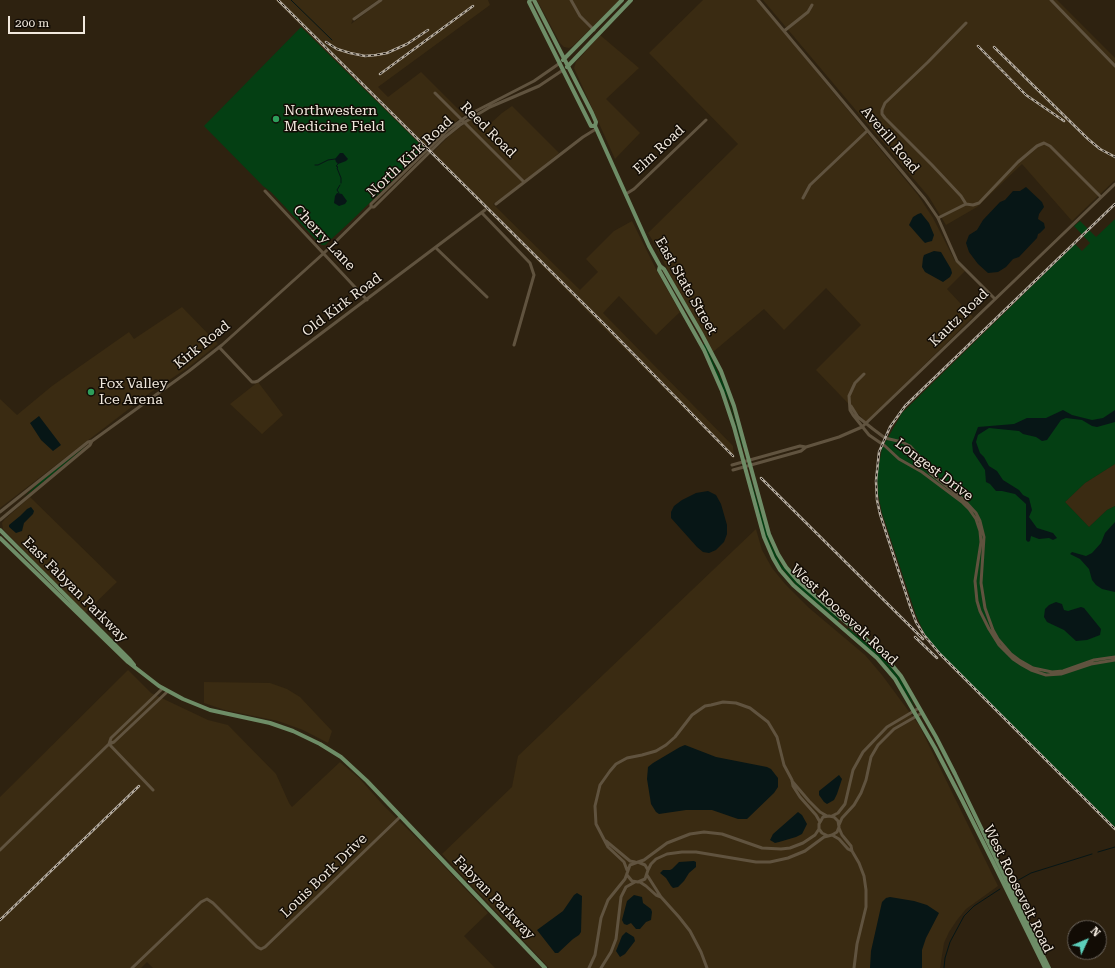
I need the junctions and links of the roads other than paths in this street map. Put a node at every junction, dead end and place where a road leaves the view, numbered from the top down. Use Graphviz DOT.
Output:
graph roads {
  1 [pos="381,0"];
  2 [pos="530,0"];
  3 [pos="534,0"];
  4 [pos="571,0"];
  5 [pos="622,0"];
  6 [pos="631,0"];
  7 [pos="758,0"];
  8 [pos="1051,0"];
  9 [pos="812,5"];
  10 [pos="354,19"];
  11 [pos="966,23"];
  12 [pos="594,30"];
  13 [pos="784,31"];
  14 [pos="565,58"];
  15 [pos="560,63"];
  16 [pos="568,65"];
  17 [pos="1115,66"];
  18 [pos="563,70"];
  19 [pos="435,93"];
  20 [pos="497,102"];
  21 [pos="706,120"];
  22 [pos="595,127"];
  23 [pos="867,131"];
  24 [pos="524,182"];
  25 [pos="1115,184"];
  26 [pos="265,191"];
  27 [pos="626,194"];
  28 [pos="1101,197"];
  29 [pos="803,198"];
  30 [pos="496,204"];
  31 [pos="966,204"];
  32 [pos="371,207"];
  33 [pos="485,210"];
  34 [pos="482,213"];
  35 [pos="938,218"];
  36 [pos="436,248"];
  37 [pos="324,253"];
  38 [pos="660,266"];
  39 [pos="487,297"];
  40 [pos="995,299"];
  41 [pos="367,300"];
  42 [pos="514,345"];
  43 [pos="220,347"];
  44 [pos="864,374"];
  45 [pos="849,403"];
  46 [pos="866,424"];
  47 [pos="862,427"];
  48 [pos="889,438"];
  49 [pos="92,441"];
  50 [pos="885,446"];
  51 [pos="750,463"];
  52 [pos="744,464"];
  53 [pos="732,465"];
  54 [pos="733,470"];
  55 [pos="0,512"];
  56 [pos="0,520"];
  57 [pos="0,530"];
  58 [pos="0,538"];
  59 [pos="1115,657"];
  60 [pos="1115,660"];
  61 [pos="134,666"];
  62 [pos="163,688"];
  63 [pos="168,691"];
  64 [pos="919,708"];
  65 [pos="914,711"];
  66 [pos="922,713"];
  67 [pos="917,716"];
  68 [pos="108,744"];
  69 [pos="792,780"];
  70 [pos="153,790"];
  71 [pos="401,816"];
  72 [pos="827,816"];
  73 [pos="832,816"];
  74 [pos="820,822"];
  75 [pos="839,826"];
  76 [pos="819,828"];
  77 [pos="830,836"];
  78 [pos="606,841"];
  79 [pos="427,844"];
  80 [pos="0,850"];
  81 [pos="852,851"];
  82 [pos="636,862"];
  83 [pos="627,870"];
  84 [pos="648,870"];
  85 [pos="627,875"];
  86 [pos="647,875"];
  87 [pos="635,882"];
  88 [pos="640,882"];
  89 [pos="661,897"];
  90 [pos="132,968"];
  91 [pos="545,968"];
  92 [pos="589,968"];
  93 [pos="601,968"];
  94 [pos="707,968"];
  95 [pos="854,968"];
  96 [pos="1045,968"];
  97 [pos="1050,968"];
  1 -- 10 [label="street"];
  2 -- 15 [label="main road, East State Street"];
  3 -- 14 [label="main road, East State Street"];
  4 -- 12 [label="street"];
  5 -- 12 [label="main road, North Kirk Road"];
  6 -- 16 [label="main road, North Kirk Road"];
  7 -- 13 [label="street, Averill Road"];
  8 -- 17 [label="street"];
  9 -- 13 [label="street"];
  11 -- 31 [label="street"];
  12 -- 14 [label="main road, North Kirk Road"];
  13 -- 23 [label="street, Averill Road"];
  14 -- 15 [label="main road, North Kirk Road"];
  14 -- 16 [label="main road, East State Street"];
  15 -- 18 [label="main road, East State Street"];
  15 -- 20 [label="street, North Kirk Road"];
  16 -- 18 [label="main road, North Kirk Road"];
  16 -- 22 [label="main road, East State Street"];
  18 -- 20 [label="street, North Kirk Road"];
  18 -- 22 [label="main road, East State Street"];
  19 -- 24 [label="street, Reed Road"];
  20 -- 32 [label="street, North Kirk Road"];
  21 -- 27 [label="street, Elm Road"];
  22 -- 24 [label="street"];
  22 -- 27 [label="main road, East State Street"];
  23 -- 29 [label="street"];
  23 -- 35 [label="street, Averill Road"];
  24 -- 30 [label="street"];
  25 -- 28 [label="street, Kautz Road"];
  26 -- 37 [label="street, Cherry Lane"];
  27 -- 38 [label="main road, East State Street"];
  28 -- 31 [label="street"];
  28 -- 40 [label="street, Kautz Road"];
  31 -- 35 [label="street"];
  32 -- 37 [label="street, Kirk Road"];
  33 -- 34 [label="street, Old Kirk Road"];
  34 -- 36 [label="street, Old Kirk Road"];
  34 -- 42 [label="street"];
  35 -- 40 [label="street, Averill Road"];
  36 -- 39 [label="street"];
  36 -- 41 [label="street, Old Kirk Road"];
  37 -- 41 [label="street, Cherry Lane"];
  37 -- 43 [label="street, Kirk Road"];
  38 -- 51 [label="main road, East State Street"];
  38 -- 52 [label="main road, West Roosevelt Road"];
  40 -- 46 [label="street, Kautz Road"];
  41 -- 43 [label="street, Old Kirk Road"];
  43 -- 49 [label="street, Kirk Road"];
  44 -- 45 [label="street"];
  45 -- 46 [label="street, Longest Drive"];
  45 -- 47 [label="street, Longest Drive"];
  46 -- 47 [label="street, Kautz Road"];
  46 -- 48 [label="street, Longest Drive"];
  47 -- 50 [label="street, Longest Drive"];
  47 -- 51 [label="street, Kautz Road"];
  48 -- 50 [label="street"];
  48 -- 59 [label="street, Longest Drive"];
  49 -- 55 [label="street"];
  49 -- 56 [label="street, Kirk Road"];
  50 -- 60 [label="street, Longest Drive"];
  51 -- 52 [label="street, Kautz Road"];
  51 -- 64 [label="main road, West Roosevelt Road"];
  52 -- 53 [label="street, Kautz Road"];
  52 -- 54 [label="street, Kautz Road"];
  52 -- 65 [label="main road, West Roosevelt Road"];
  57 -- 61 [label="main road, East Fabyan Parkway"];
  58 -- 61 [label="main road, East Fabyan Parkway"];
  61 -- 62 [label="main road, East Fabyan Parkway"];
  62 -- 63 [label="main road, East Fabyan Parkway"];
  62 -- 68 [label="street"];
  63 -- 68 [label="street"];
  63 -- 71 [label="main road, East Fabyan Parkway"];
  64 -- 65 [label="street"];
  64 -- 66 [label="main road, West Roosevelt Road"];
  65 -- 67 [label="main road, West Roosevelt Road"];
  65 -- 73 [label="street"];
  66 -- 67 [label="street"];
  66 -- 97 [label="main road, West Roosevelt Road"];
  67 -- 75 [label="street"];
  67 -- 96 [label="main road, West Roosevelt Road"];
  68 -- 70 [label="street"];
  68 -- 80 [label="street"];
  69 -- 72 [label="street"];
  69 -- 74 [label="street"];
  69 -- 78 [label="street"];
  71 -- 79 [label="main road, East Fabyan Parkway"];
  71 -- 90 [label="street, Louis Bork Drive"];
  72 -- 73 [label="street"];
  72 -- 74 [label="street"];
  73 -- 75 [label="street"];
  74 -- 76 [label="street"];
  75 -- 77 [label="street"];
  75 -- 81 [label="street"];
  76 -- 77 [label="street"];
  76 -- 82 [label="street"];
  77 -- 81 [label="street"];
  77 -- 84 [label="street"];
  78 -- 82 [label="street"];
  78 -- 83 [label="street"];
  79 -- 91 [label="main road, Fabyan Parkway"];
  81 -- 95 [label="street"];
  82 -- 83 [label="street"];
  82 -- 84 [label="street"];
  83 -- 85 [label="street"];
  84 -- 86 [label="street"];
  85 -- 87 [label="street"];
  85 -- 92 [label="street"];
  86 -- 88 [label="street"];
  86 -- 89 [label="street"];
  87 -- 88 [label="street"];
  87 -- 93 [label="street"];
  88 -- 89 [label="street"];
  89 -- 94 [label="street"];
}
